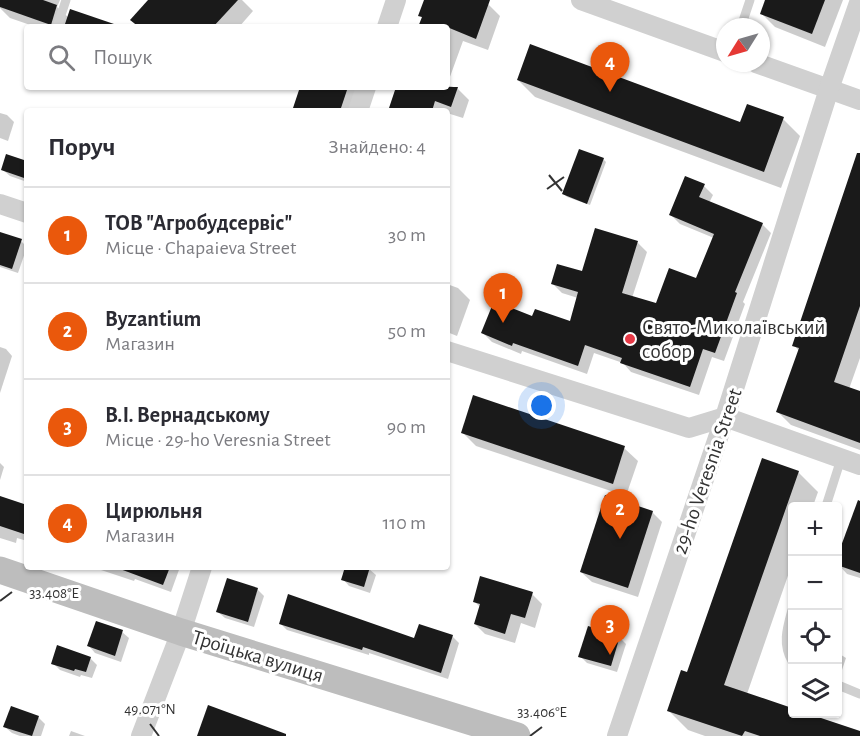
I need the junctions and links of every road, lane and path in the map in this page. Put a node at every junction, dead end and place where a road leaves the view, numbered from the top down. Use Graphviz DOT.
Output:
graph roads {
  1 [pos="66,0"];
  2 [pos="396,0"];
  3 [pos="581,0"];
  4 [pos="750,0"];
  5 [pos="860,0"];
  6 [pos="744,18"];
  7 [pos="58,24"];
  8 [pos="388,24"];
  9 [pos="716,49"];
  10 [pos="770,68"];
  11 [pos="829,89"];
  12 [pos="365,90"];
  13 [pos="860,100"];
  14 [pos="359,108"];
  15 [pos="0,204"];
  16 [pos="24,212"];
  17 [pos="450,352"];
  18 [pos="726,417"];
  19 [pos="841,459"];
  20 [pos="860,465"];
  21 [pos="828,502"];
  22 [pos="0,570"];
  23 [pos="201,570"];
  24 [pos="788,624"];
  25 [pos="181,632"];
  26 [pos="788,653"];
  27 [pos="842,687"];
  28 [pos="860,694"];
  29 [pos="141,736"];
  30 [pos="517,736"];
  31 [pos="617,736"];
  1 -- 7 [label="lane"];
  2 -- 8 [label="street"];
  3 -- 9 [label="street"];
  4 -- 6 [label="lane"];
  5 -- 11 [label="street, 29-ho Veresnia Street"];
  10 -- 11 [label="street"];
  11 -- 13 [label="street"];
  11 -- 18 [label="street, 29-ho Veresnia Street"];
  12 -- 14 [label="street"];
  15 -- 16 [label="street"];
  17 -- 18 [label="street"];
  18 -- 19 [label="street"];
  18 -- 31 [label="street, 29-ho Veresnia Street"];
  19 -- 20 [label="street"];
  19 -- 21 [label="lane"];
  22 -- 25 [label="main road, Троїцька вулиця"];
  23 -- 25 [label="street"];
  24 -- 26 [label="lane"];
  25 -- 29 [label="street"];
  25 -- 30 [label="main road, Троїцька вулиця"];
  27 -- 28 [label="lane"];
}
